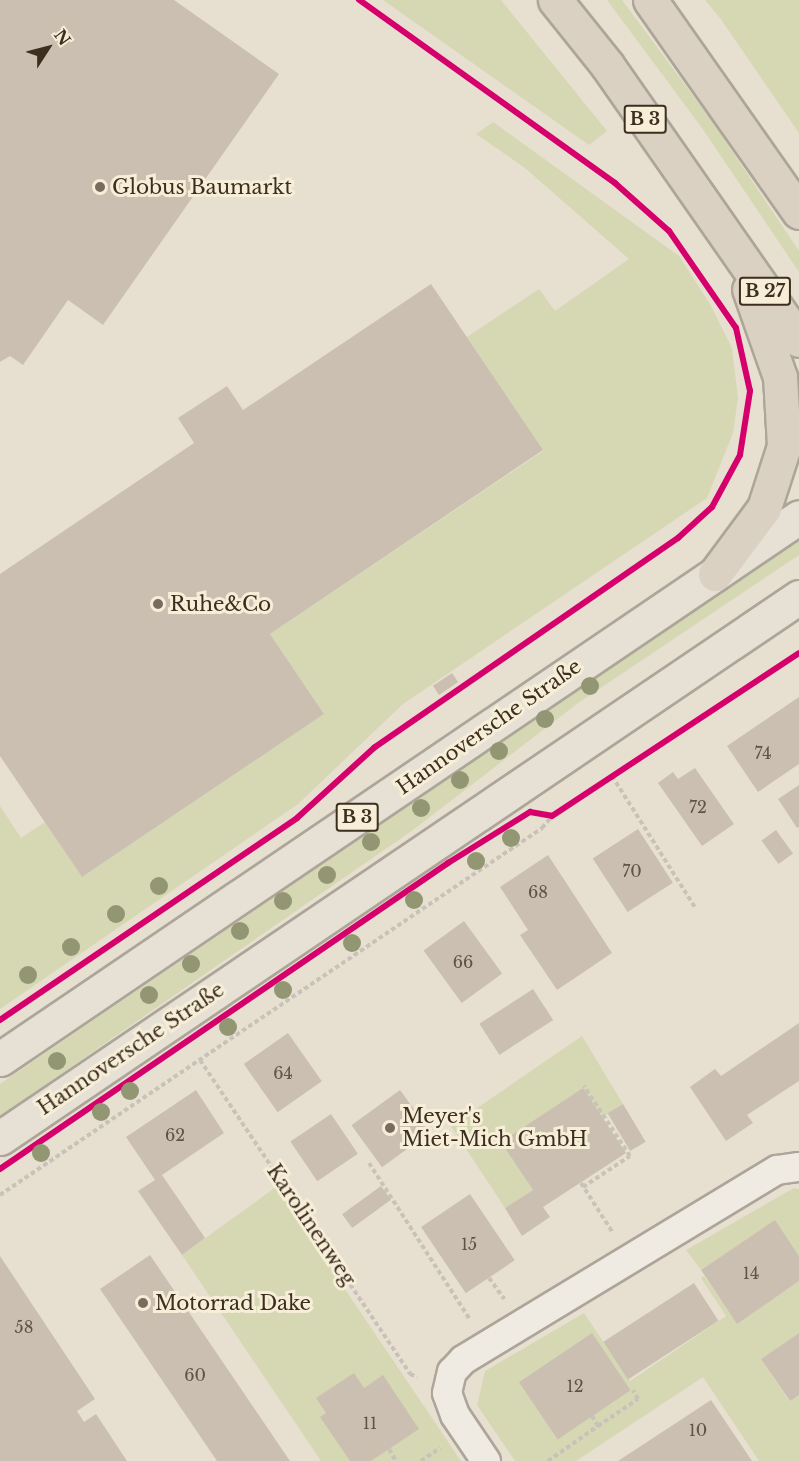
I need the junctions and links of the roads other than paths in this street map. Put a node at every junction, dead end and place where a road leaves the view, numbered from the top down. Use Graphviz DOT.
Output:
graph roads {
  1 [pos="555,0"];
  2 [pos="650,0"];
  3 [pos="796,206"];
  4 [pos="731,242"];
  5 [pos="799,340"];
  6 [pos="799,517"];
  7 [pos="714,574"];
  8 [pos="799,597"];
  9 [pos="0,1059"];
  10 [pos="0,1138"];
  11 [pos="799,1167"];
  12 [pos="486,1461"];
  1 -- 4 [label="highway, B 3"];
  2 -- 3 [label="highway"];
  4 -- 5 [label="highway, B 27"];
  4 -- 7 [label="highway, B 3"];
  6 -- 7 [label="main road, Hannoversche Straße / B 3"];
  7 -- 9 [label="main road, Hannoversche Straße / B 3"];
  8 -- 10 [label="main road, Hannoversche Straße"];
  11 -- 12 [label="street"];
}
